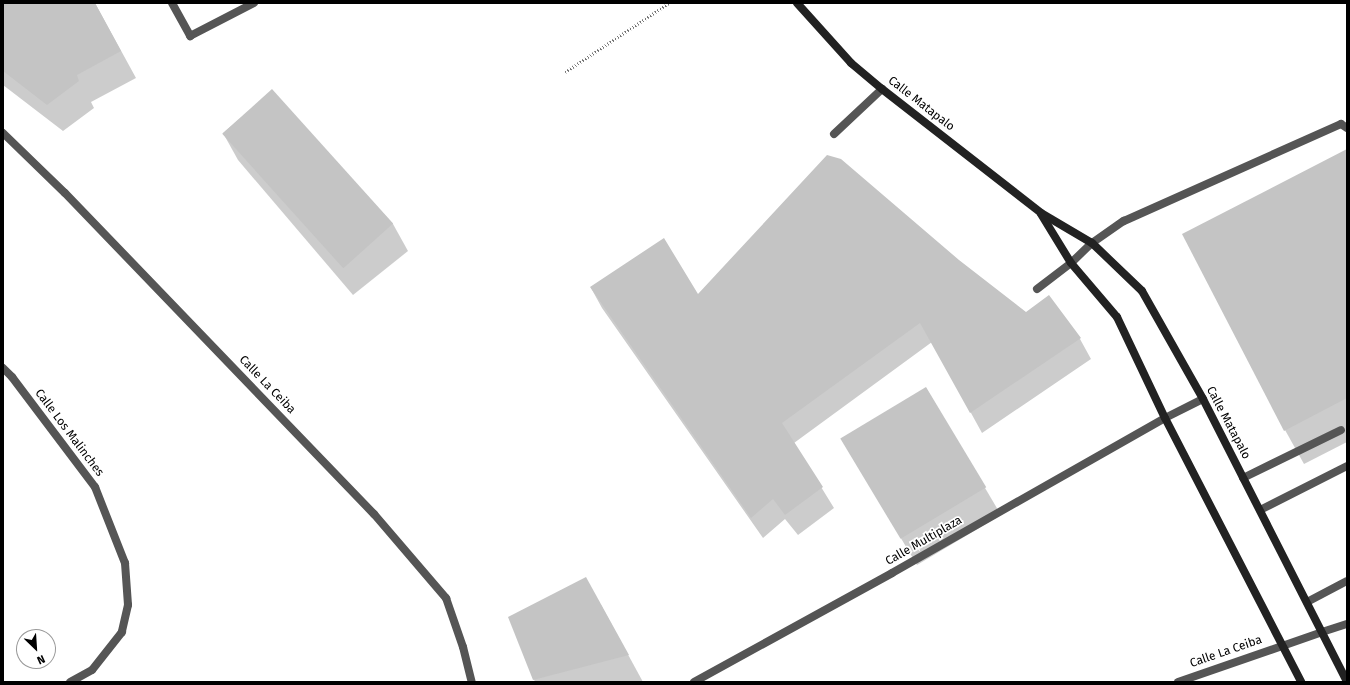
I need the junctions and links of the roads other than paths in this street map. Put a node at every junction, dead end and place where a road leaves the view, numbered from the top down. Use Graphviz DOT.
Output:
graph roads {
  1 [pos="172,3"];
  2 [pos="254,3"];
  3 [pos="797,3"];
  4 [pos="882,89"];
  5 [pos="1347,128"];
  6 [pos="3,133"];
  7 [pos="834,134"];
  8 [pos="1041,213"];
  9 [pos="1092,242"];
  10 [pos="1071,263"];
  11 [pos="1037,289"];
  12 [pos="3,368"];
  13 [pos="1203,399"];
  14 [pos="1165,418"];
  15 [pos="1341,430"];
  16 [pos="1347,466"];
  17 [pos="1243,478"];
  18 [pos="1260,510"];
  19 [pos="1347,581"];
  20 [pos="1307,602"];
  21 [pos="1347,624"];
  22 [pos="1322,632"];
  23 [pos="1283,645"];
  24 [pos="70,682"];
  25 [pos="472,682"];
  26 [pos="694,682"];
  27 [pos="1178,682"];
  28 [pos="1301,682"];
  29 [pos="1347,682"];
  1 -- 2 [label="street"];
  3 -- 4 [label="street, Calle Matapalo"];
  4 -- 7 [label="street"];
  4 -- 8 [label="street, Calle Matapalo"];
  5 -- 9 [label="street"];
  6 -- 25 [label="street, Calle La Ceiba"];
  8 -- 9 [label="street, Calle Matapalo"];
  8 -- 10 [label="street, Calle Matapalo"];
  9 -- 10 [label="street"];
  9 -- 13 [label="street, Calle Matapalo"];
  10 -- 11 [label="street"];
  10 -- 14 [label="street, Calle Matapalo"];
  12 -- 24 [label="street, Calle Los Malinches"];
  13 -- 14 [label="street, Calle Multiplaza"];
  13 -- 17 [label="street, Calle Matapalo"];
  14 -- 23 [label="street, Calle Matapalo"];
  14 -- 26 [label="street, Calle Multiplaza"];
  15 -- 17 [label="street"];
  16 -- 18 [label="street"];
  17 -- 18 [label="street, Calle Matapalo"];
  18 -- 20 [label="street, Calle Matapalo"];
  19 -- 20 [label="street"];
  20 -- 22 [label="street, Calle Matapalo"];
  21 -- 22 [label="street"];
  22 -- 23 [label="street"];
  22 -- 29 [label="street, Calle Matapalo"];
  23 -- 27 [label="street, Calle La Ceiba"];
  23 -- 28 [label="street, Calle Matapalo"];
}
